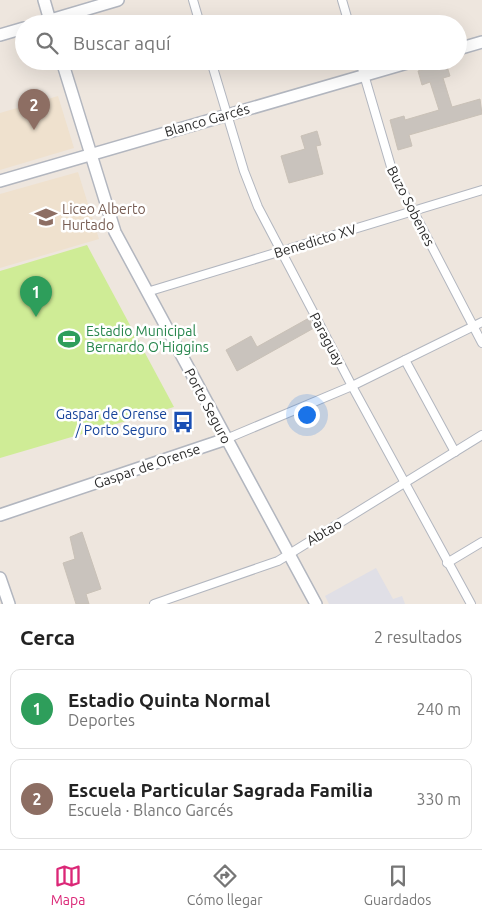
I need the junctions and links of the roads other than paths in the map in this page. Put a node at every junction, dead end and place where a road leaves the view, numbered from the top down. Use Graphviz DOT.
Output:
graph roads {
  1 [pos="44,0"];
  2 [pos="118,0"];
  3 [pos="193,0"];
  4 [pos="342,0"];
  5 [pos="49,15"];
  6 [pos="72,15"];
  7 [pos="197,15"];
  8 [pos="346,15"];
  9 [pos="15,31"];
  10 [pos="0,35"];
  11 [pos="482,42"];
  12 [pos="467,46"];
  13 [pos="65,70"];
  14 [pos="214,70"];
  15 [pos="363,70"];
  16 [pos="379,70"];
  17 [pos="364,74"];
  18 [pos="226,114"];
  19 [pos="90,155"];
  20 [pos="0,181"];
  21 [pos="482,190"];
  22 [pos="413,211"];
  23 [pos="281,252"];
  24 [pos="147,292"];
  25 [pos="482,322"];
  26 [pos="473,327"];
  27 [pos="482,343"];
  28 [pos="405,360"];
  29 [pos="352,386"];
  30 [pos="482,435"];
  31 [pos="226,439"];
  32 [pos="455,452"];
  33 [pos="404,483"];
  34 [pos="0,515"];
  35 [pos="482,542"];
  36 [pos="288,554"];
  37 [pos="448,563"];
  38 [pos="0,578"];
  39 [pos="9,604"];
  40 [pos="154,604"];
  41 [pos="316,604"];
  42 [pos="470,604"];
  1 -- 5 [label="street"];
  2 -- 6 [label="street"];
  3 -- 7 [label="street"];
  4 -- 8 [label="street"];
  9 -- 10 [label="street"];
  11 -- 12 [label="street"];
  13 -- 19 [label="street, Porto Seguro"];
  14 -- 18 [label="street, Paraguay"];
  15 -- 17 [label="street, Buzo Sobenes"];
  16 -- 17 [label="street, Blanco Garcés"];
  17 -- 18 [label="street, Blanco Garcés"];
  17 -- 22 [label="street, Buzo Sobenes"];
  18 -- 19 [label="street, Blanco Garcés"];
  18 -- 23 [label="street, Paraguay"];
  19 -- 20 [label="street, Blanco Garcés"];
  19 -- 24 [label="street, Porto Seguro"];
  21 -- 22 [label="street, Benedicto XV"];
  22 -- 23 [label="street, Benedicto XV"];
  22 -- 26 [label="street, Buzo Sobenes"];
  23 -- 24 [label="street, Benedicto XV"];
  23 -- 29 [label="street, Paraguay"];
  24 -- 31 [label="street, Porto Seguro"];
  25 -- 26 [label="street, Gaspar de Orense"];
  26 -- 27 [label="street, Buzo Sobenes"];
  26 -- 28 [label="street, Gaspar de Orense"];
  28 -- 29 [label="street, Gaspar de Orense"];
  28 -- 32 [label="street"];
  29 -- 31 [label="street, Gaspar de Orense"];
  29 -- 33 [label="street, Paraguay"];
  30 -- 32 [label="street, Abtao"];
  31 -- 34 [label="street, Gaspar de Orense"];
  31 -- 36 [label="street, Porto Seguro"];
  32 -- 33 [label="street, Abtao"];
  33 -- 36 [label="street, Abtao"];
  33 -- 37 [label="street, Paraguay"];
  35 -- 37 [label="street"];
  36 -- 40 [label="street, Abtao"];
  36 -- 41 [label="street, Porto Seguro"];
  37 -- 42 [label="street, Paraguay"];
  38 -- 39 [label="street"];
}
